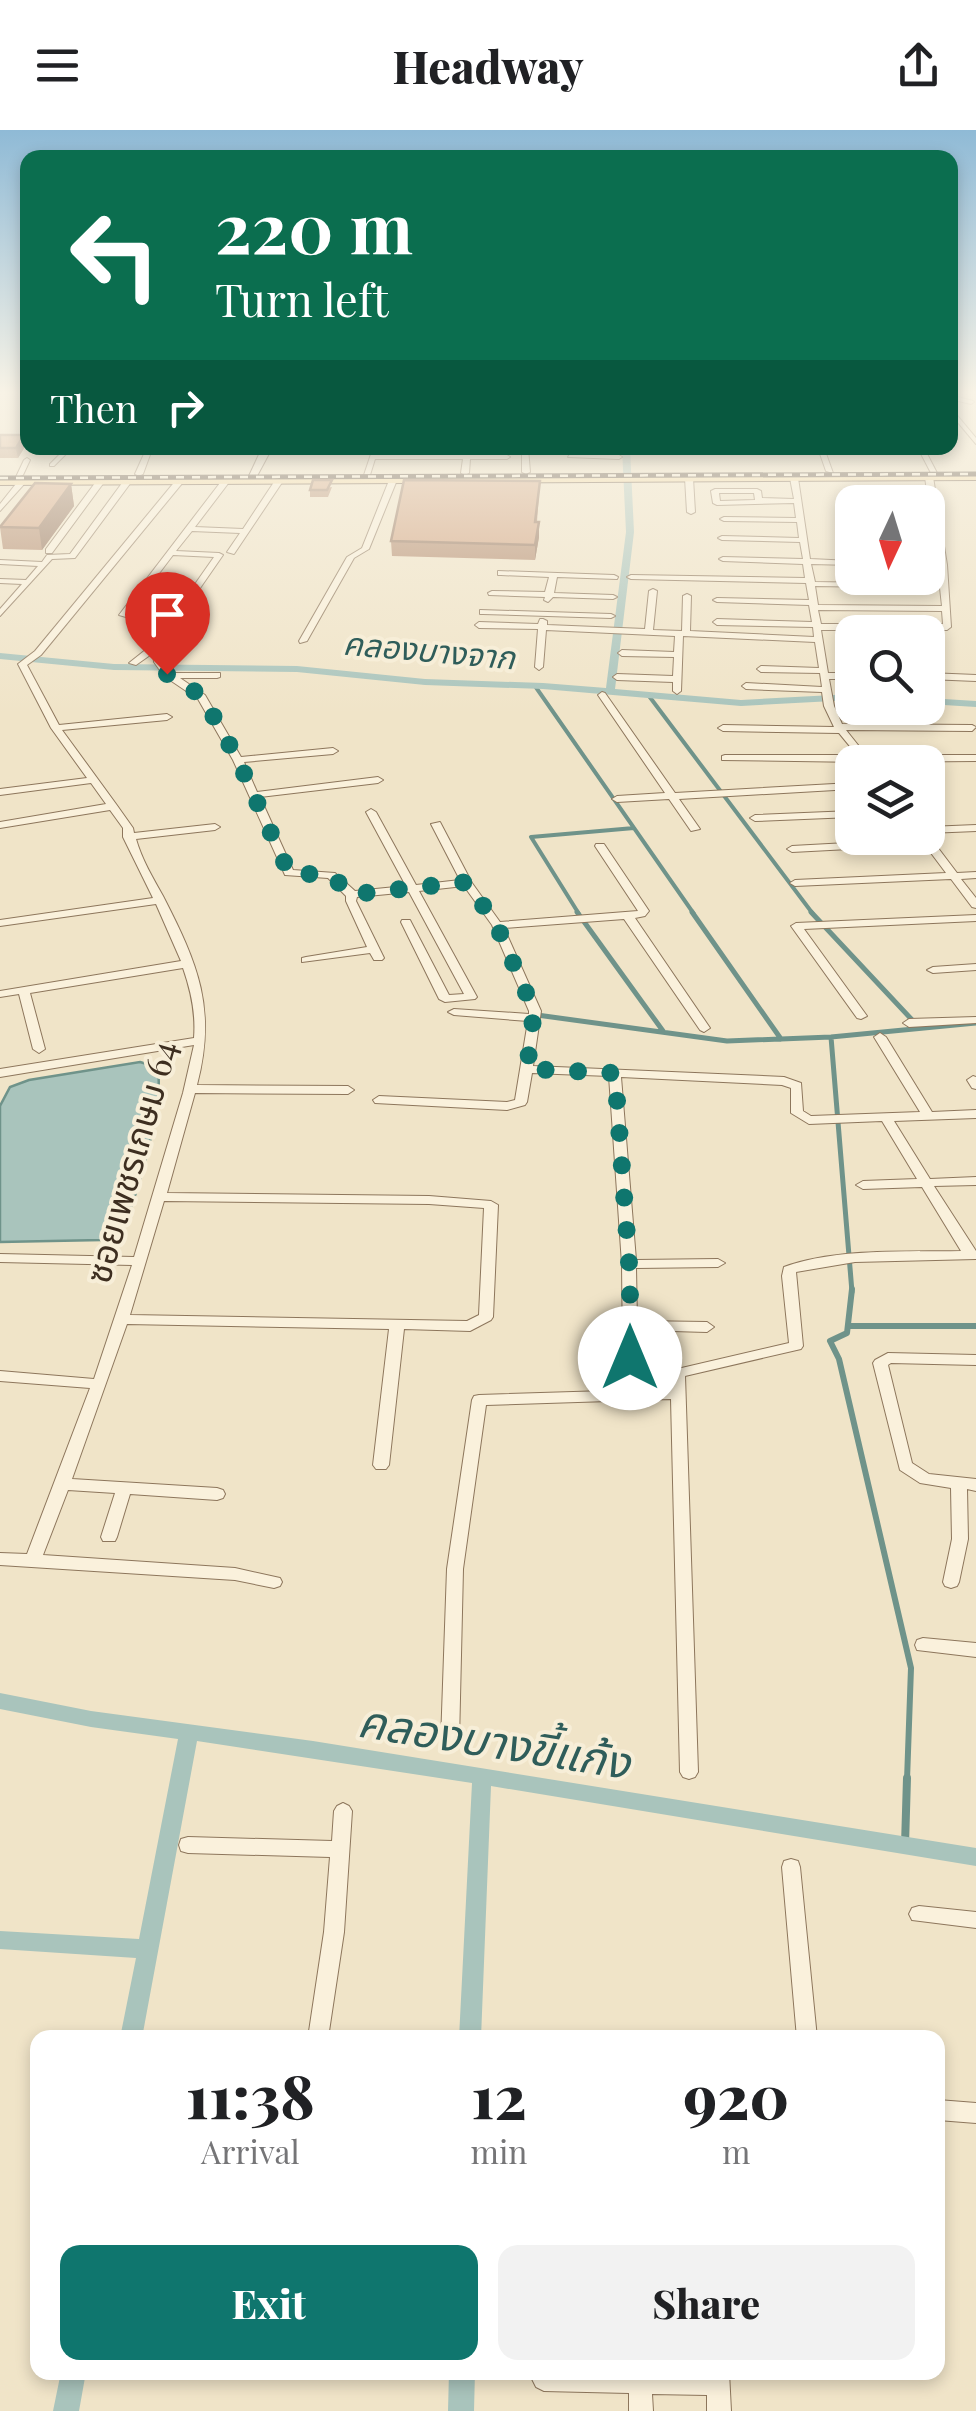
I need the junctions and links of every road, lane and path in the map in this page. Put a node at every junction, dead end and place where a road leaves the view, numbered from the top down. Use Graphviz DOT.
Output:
graph roads {
  1 [pos="87,501"];
  2 [pos="115,501"];
  3 [pos="163,501"];
  4 [pos="212,501"];
  5 [pos="265,501"];
  6 [pos="384,501"];
  7 [pos="691,501"];
  8 [pos="718,501"];
  9 [pos="758,501"];
  10 [pos="796,501"];
  11 [pos="692,512"];
  12 [pos="724,519"];
  13 [pos="800,520"];
  14 [pos="193,528"];
  15 [pos="245,531"];
  16 [pos="722,538"];
  17 [pos="804,540"];
  18 [pos="50,551"];
  19 [pos="174,552"];
  20 [pos="231,552"];
  21 [pos="723,558"];
  22 [pos="0,562"];
  23 [pos="808,562"];
  24 [pos="835,563"];
  25 [pos="43,564"];
  26 [pos="500,573"];
  27 [pos="553,575"];
  28 [pos="631,577"];
  29 [pos="614,578"];
  30 [pos="0,581"];
  31 [pos="27,582"];
  32 [pos="811,583"];
  33 [pos="835,584"];
  34 [pos="654,591"];
  35 [pos="492,593"];
  36 [pos="549,594"];
  37 [pos="945,595"];
  38 [pos="612,596"];
  39 [pos="687,596"];
  40 [pos="717,600"];
  41 [pos="6,601"];
  42 [pos="814,605"];
  43 [pos="946,609"];
  44 [pos="483,612"];
  45 [pos="0,614"];
  46 [pos="545,614"];
  47 [pos="123,616"];
  48 [pos="611,616"];
  49 [pos="718,622"];
  50 [pos="479,625"];
  51 [pos="816,626"];
  52 [pos="542,628"];
  53 [pos="649,632"];
  54 [pos="683,634"];
  55 [pos="753,637"];
  56 [pos="820,640"];
  57 [pos="303,642"];
  58 [pos="156,646"];
  59 [pos="752,651"];
  60 [pos="622,654"];
  61 [pos="678,655"];
  62 [pos="133,662"];
  63 [pos="539,667"];
  64 [pos="761,669"];
  65 [pos="825,674"];
  66 [pos="169,675"];
  67 [pos="217,675"];
  68 [pos="835,675"];
  69 [pos="616,677"];
  70 [pos="945,677"];
  71 [pos="976,678"];
  72 [pos="677,679"];
  73 [pos="746,686"];
  74 [pos="676,691"];
  75 [pos="827,692"];
  76 [pos="602,695"];
  77 [pos="167,716"];
  78 [pos="56,728"];
  79 [pos="722,728"];
  80 [pos="840,728"];
  81 [pos="972,728"];
  82 [pos="853,745"];
  83 [pos="333,751"];
  84 [pos="725,758"];
  85 [pos="976,758"];
  86 [pos="945,759"];
  87 [pos="238,760"];
  88 [pos="835,760"];
  89 [pos="94,780"];
  90 [pos="378,780"];
  91 [pos="835,787"];
  92 [pos="0,792"];
  93 [pos="256,795"];
  94 [pos="670,795"];
  95 [pos="617,799"];
  96 [pos="113,806"];
  97 [pos="372,812"];
  98 [pos="835,815"];
  99 [pos="754,818"];
  100 [pos="436,824"];
  101 [pos="0,825"];
  102 [pos="215,828"];
  103 [pos="976,828"];
  104 [pos="695,829"];
  105 [pos="945,833"];
  106 [pos="128,838"];
  107 [pos="835,845"];
  108 [pos="600,846"];
  109 [pos="792,849"];
  110 [pos="939,855"];
  111 [pos="976,875"];
  112 [pos="953,876"];
  113 [pos="467,882"];
  114 [pos="795,884"];
  115 [pos="412,888"];
  116 [pos="352,894"];
  117 [pos="160,900"];
  118 [pos="976,905"];
  119 [pos="628,916"];
  120 [pos="976,918"];
  121 [pos="406,922"];
  122 [pos="838,923"];
  123 [pos="0,924"];
  124 [pos="497,926"];
  125 [pos="376,954"];
  126 [pos="306,960"];
  127 [pos="186,964"];
  128 [pos="976,967"];
  129 [pos="933,970"];
  130 [pos="24,990"];
  131 [pos="0,994"];
  132 [pos="454,1012"];
  133 [pos="534,1015"];
  134 [pos="862,1016"];
  135 [pos="976,1020"];
  136 [pos="909,1022"];
  137 [pos="704,1028"];
  138 [pos="880,1037"];
  139 [pos="198,1041"];
  140 [pos="39,1050"];
  141 [pos="527,1069"];
  142 [pos="0,1073"];
  143 [pos="615,1073"];
  144 [pos="188,1089"];
  145 [pos="348,1090"];
  146 [pos="379,1100"];
  147 [pos="976,1114"];
  148 [pos="930,1116"];
  149 [pos="886,1118"];
  150 [pos="831,1120"];
  151 [pos="976,1181"];
  152 [pos="924,1183"];
  153 [pos="863,1185"];
  154 [pos="160,1198"];
  155 [pos="973,1255"];
  156 [pos="0,1258"];
  157 [pos="140,1261"];
  158 [pos="718,1263"];
  159 [pos="629,1264"];
  160 [pos="119,1320"];
  161 [pos="397,1324"];
  162 [pos="630,1325"];
  163 [pos="708,1327"];
  164 [pos="630,1358"];
  165 [pos="976,1360"];
  166 [pos="0,1376"];
  167 [pos="98,1384"];
  168 [pos="678,1394"];
  169 [pos="381,1465"];
  170 [pos="62,1484"];
  171 [pos="968,1484"];
  172 [pos="124,1488"];
  173 [pos="218,1494"];
  174 [pos="109,1537"];
  175 [pos="0,1558"];
  176 [pos="32,1560"];
  177 [pos="274,1582"];
  178 [pos="952,1582"];
  179 [pos="923,1645"];
  180 [pos="976,1650"];
  181 [pos="450,1741"];
  182 [pos="689,1772"];
  183 [pos="342,1811"];
  184 [pos="188,1845"];
  185 [pos="340,1849"];
  186 [pos="792,1867"];
  187 [pos="919,1914"];
  188 [pos="976,1920"];
  189 [pos="319,2030"];
  190 [pos="806,2030"];
  191 [pos="945,2111"];
  192 [pos="976,2113"];
  193 [pos="576,2380"];
  194 [pos="680,2380"];
  195 [pos="719,2380"];
  196 [pos="640,2382"];
  197 [pos="641,2411"];
  198 [pos="719,2411"];
  1 -- 18 [label="street"];
  2 -- 25 [label="street"];
  3 -- 78 [label="street, ซอยเพชรเกษม 64"];
  4 -- 14 [label="street"];
  5 -- 15 [label="street"];
  6 -- 57 [label="street"];
  7 -- 11 [label="street"];
  8 -- 9 [label="street"];
  10 -- 13 [label="street"];
  12 -- 13 [label="street"];
  13 -- 17 [label="street"];
  14 -- 15 [label="street"];
  14 -- 19 [label="street"];
  15 -- 20 [label="street"];
  16 -- 17 [label="street"];
  17 -- 23 [label="street"];
  19 -- 47 [label="street"];
  19 -- 58 [label="street"];
  21 -- 23 [label="street"];
  22 -- 25 [label="street"];
  23 -- 24 [label="street"];
  23 -- 32 [label="street"];
  25 -- 31 [label="street"];
  26 -- 27 [label="street"];
  27 -- 29 [label="street"];
  27 -- 36 [label="street"];
  28 -- 32 [label="street"];
  30 -- 31 [label="street"];
  31 -- 41 [label="street"];
  32 -- 33 [label="street"];
  32 -- 42 [label="street"];
  34 -- 53 [label="street"];
  35 -- 36 [label="street"];
  36 -- 38 [label="street"];
  36 -- 46 [label="street"];
  37 -- 43 [label="street"];
  39 -- 54 [label="street"];
  40 -- 42 [label="street"];
  41 -- 45 [label="street"];
  42 -- 43 [label="street"];
  42 -- 51 [label="street"];
  43 -- 51 [label="street"];
  44 -- 46 [label="street"];
  46 -- 48 [label="street"];
  46 -- 52 [label="street"];
  49 -- 51 [label="street"];
  50 -- 52 [label="street"];
  51 -- 56 [label="street"];
  52 -- 53 [label="street"];
  52 -- 63 [label="street"];
  53 -- 54 [label="street"];
  54 -- 55 [label="street"];
  54 -- 61 [label="street"];
  55 -- 56 [label="street"];
  55 -- 59 [label="street"];
  56 -- 65 [label="street"];
  58 -- 62 [label="street"];
  58 -- 66 [label="street"];
  60 -- 61 [label="street"];
  61 -- 72 [label="street"];
  64 -- 65 [label="street"];
  65 -- 68 [label="street"];
  65 -- 75 [label="street"];
  66 -- 67 [label="street"];
  66 -- 87 [label="street"];
  69 -- 72 [label="street"];
  70 -- 71 [label="street"];
  72 -- 74 [label="street"];
  73 -- 75 [label="street"];
  75 -- 80 [label="street"];
  76 -- 94 [label="street"];
  77 -- 78 [label="street"];
  78 -- 89 [label="street, ซอยเพชรเกษม 64"];
  79 -- 80 [label="street"];
  80 -- 81 [label="street"];
  80 -- 82 [label="street"];
  83 -- 87 [label="street"];
  84 -- 88 [label="street"];
  85 -- 86 [label="street"];
  87 -- 93 [label="street"];
  89 -- 92 [label="street"];
  89 -- 96 [label="street, ซอยเพชรเกษม 64"];
  90 -- 93 [label="street"];
  91 -- 94 [label="street"];
  93 -- 116 [label="street"];
  94 -- 95 [label="street"];
  94 -- 104 [label="street"];
  96 -- 101 [label="street"];
  96 -- 106 [label="street, ซอยเพชรเกษม 64"];
  97 -- 115 [label="street"];
  98 -- 99 [label="street"];
  100 -- 113 [label="street"];
  102 -- 106 [label="street"];
  103 -- 105 [label="street"];
  106 -- 117 [label="street, ซอยเพชรเกษม 64"];
  107 -- 109 [label="street"];
  108 -- 119 [label="street"];
  110 -- 112 [label="street"];
  111 -- 112 [label="street"];
  112 -- 114 [label="street"];
  112 -- 118 [label="street"];
  113 -- 115 [label="street"];
  113 -- 124 [label="street"];
  115 -- 116 [label="street"];
  115 -- 121 [label="street"];
  116 -- 125 [label="street"];
  117 -- 123 [label="street"];
  117 -- 127 [label="street, ซอยเพชรเกษม 64"];
  119 -- 124 [label="street"];
  119 -- 137 [label="street"];
  120 -- 122 [label="street"];
  122 -- 134 [label="street"];
  124 -- 133 [label="street"];
  125 -- 126 [label="street"];
  127 -- 130 [label="street"];
  127 -- 139 [label="street, ซอยเพชรเกษม 64"];
  128 -- 129 [label="street"];
  130 -- 131 [label="street"];
  130 -- 140 [label="street"];
  132 -- 133 [label="street"];
  133 -- 141 [label="street"];
  135 -- 136 [label="street"];
  138 -- 148 [label="street"];
  139 -- 142 [label="street"];
  139 -- 144 [label="street, ซอยเพชรเกษม 64"];
  141 -- 143 [label="street"];
  141 -- 146 [label="street"];
  143 -- 150 [label="street"];
  143 -- 159 [label="street"];
  144 -- 145 [label="street"];
  144 -- 154 [label="street, ซอยเพชรเกษม 64"];
  147 -- 148 [label="street"];
  148 -- 149 [label="street"];
  149 -- 150 [label="street"];
  149 -- 152 [label="street"];
  151 -- 152 [label="street"];
  152 -- 153 [label="street"];
  152 -- 155 [label="street"];
  154 -- 157 [label="street, ซอยเพชรเกษม 64"];
  154 -- 161 [label="street"];
  155 -- 168 [label="street"];
  156 -- 157 [label="street"];
  157 -- 160 [label="street, ซอยเพชรเกษม 64"];
  158 -- 159 [label="street"];
  159 -- 162 [label="street"];
  160 -- 161 [label="street"];
  160 -- 167 [label="street, ซอยเพชรเกษม 64"];
  161 -- 169 [label="street"];
  162 -- 163 [label="street"];
  162 -- 164 [label="street"];
  165 -- 171 [label="street"];
  166 -- 167 [label="street"];
  167 -- 170 [label="street, ซอยเพชรเกษม 64"];
  168 -- 181 [label="street"];
  168 -- 182 [label="street"];
  170 -- 172 [label="street"];
  170 -- 176 [label="street, ซอยเพชรเกษม 64"];
  171 -- 178 [label="street"];
  172 -- 173 [label="street"];
  172 -- 174 [label="street"];
  175 -- 176 [label="street"];
  176 -- 177 [label="street"];
  179 -- 180 [label="street"];
  183 -- 185 [label="street"];
  184 -- 185 [label="street"];
  185 -- 189 [label="street"];
  186 -- 190 [label="street"];
  187 -- 188 [label="street"];
  191 -- 192 [label="street"];
  193 -- 196 [label="street"];
  194 -- 196 [label="street"];
  195 -- 198 [label="street"];
  196 -- 197 [label="street"];
}
